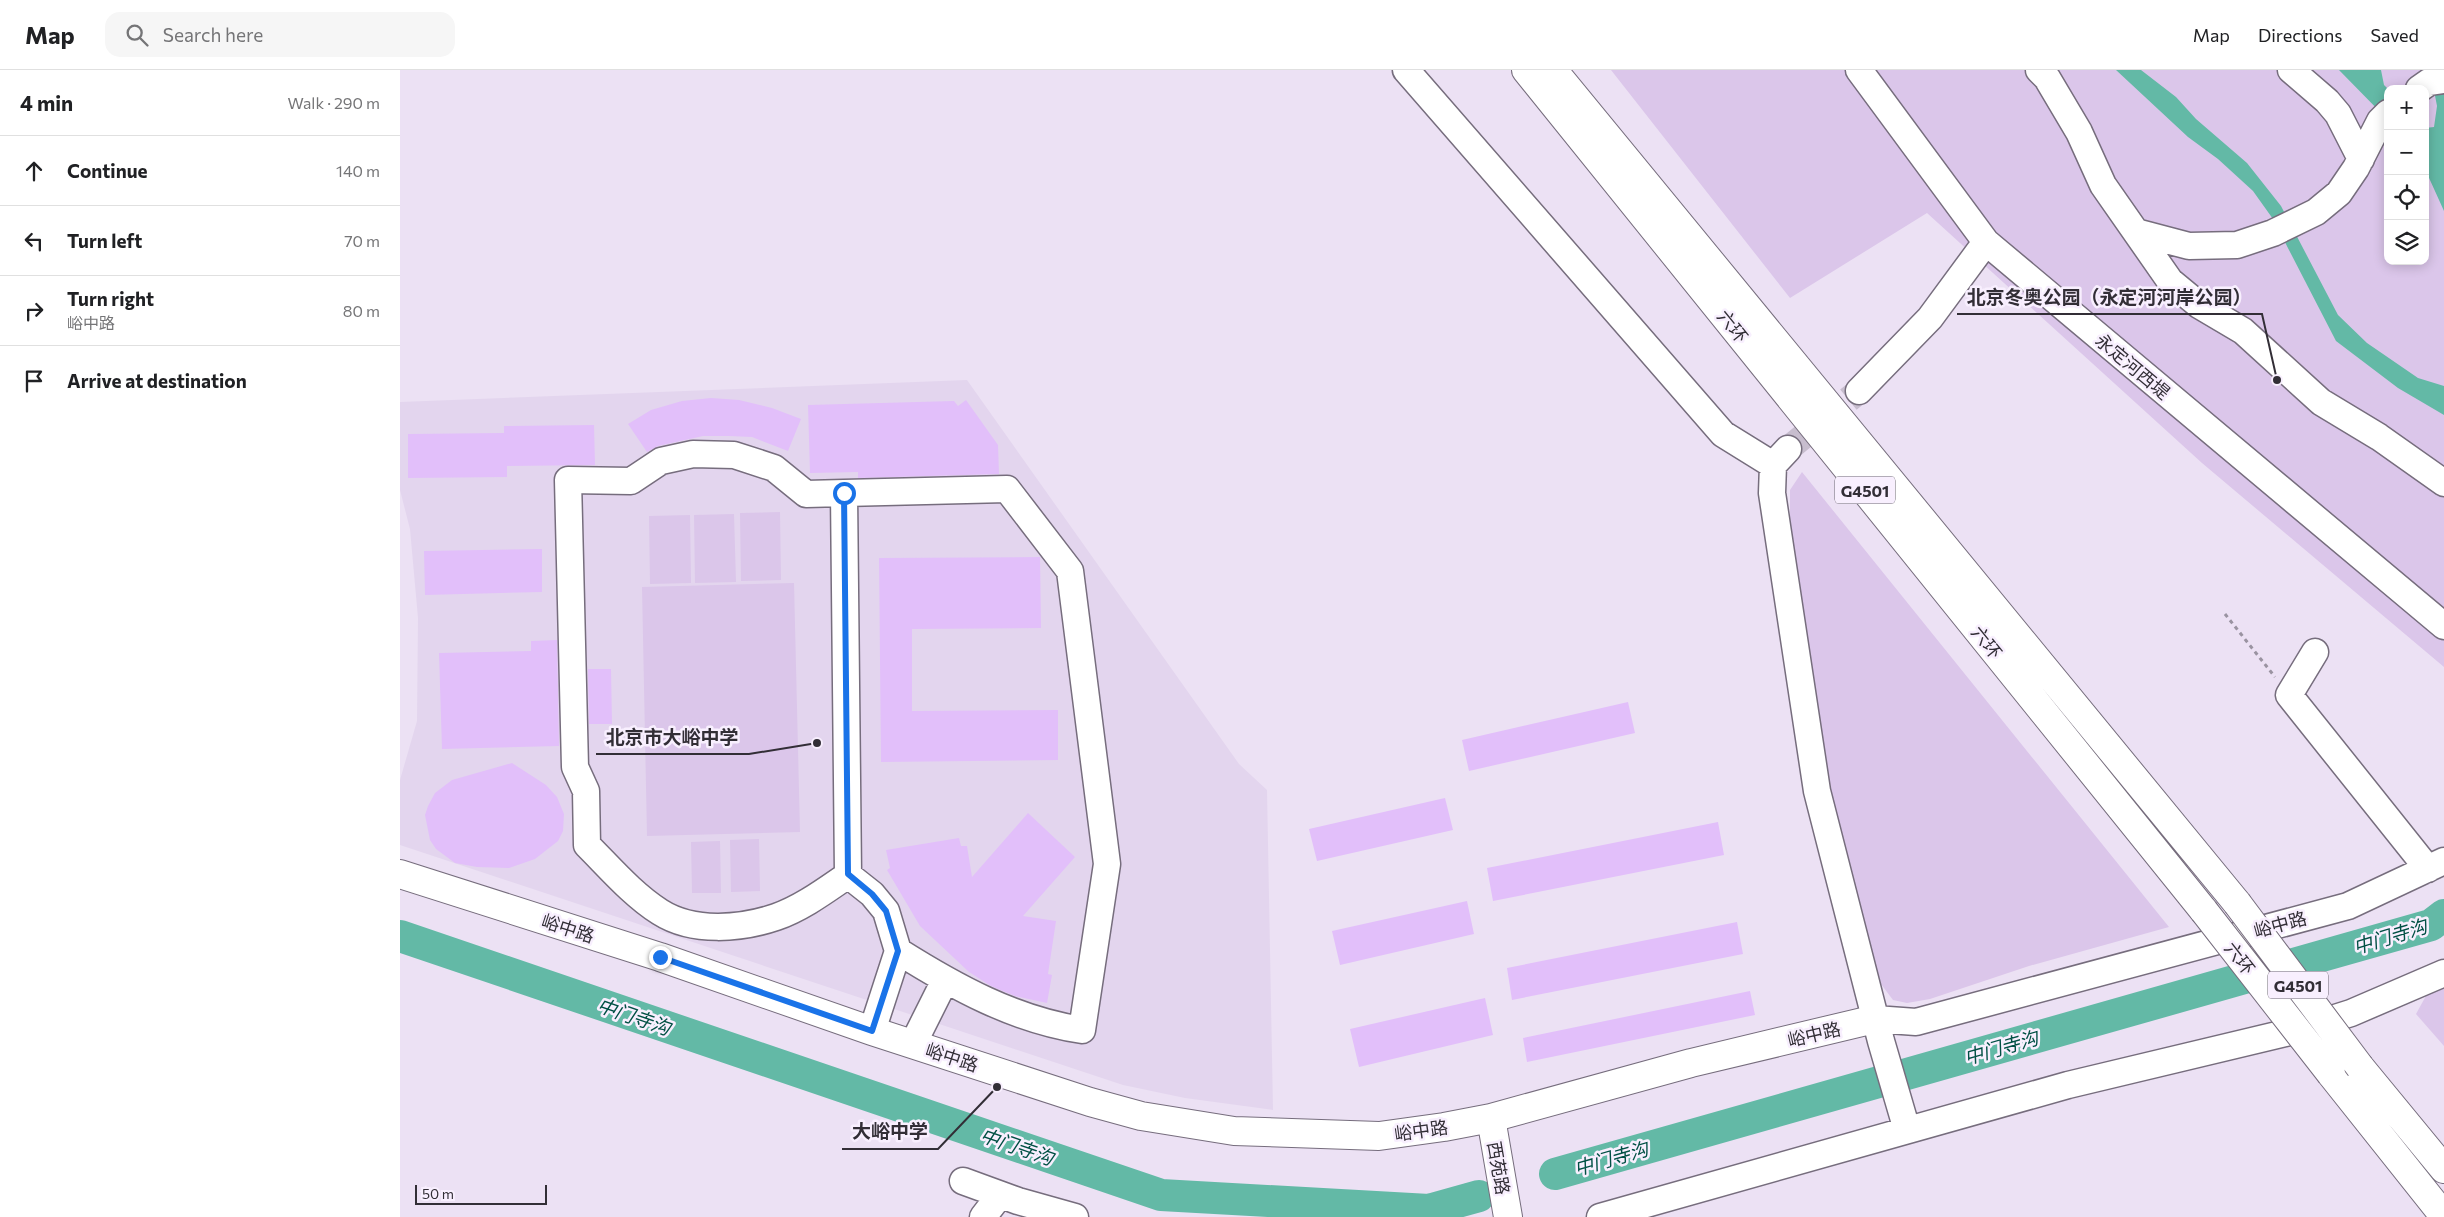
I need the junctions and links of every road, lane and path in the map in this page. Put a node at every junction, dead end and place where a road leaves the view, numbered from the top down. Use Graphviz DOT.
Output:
graph roads {
  1 [pos="1406,70"];
  2 [pos="1526,70"];
  3 [pos="1554,70"];
  4 [pos="1859,70"];
  5 [pos="2039,70"];
  6 [pos="2291,70"];
  7 [pos="2384,117"];
  8 [pos="2361,159"];
  9 [pos="2136,232"];
  10 [pos="1986,242"];
  11 [pos="1860,391"];
  12 [pos="2444,483"];
  13 [pos="844,493"];
  14 [pos="2225,614"];
  15 [pos="2444,626"];
  16 [pos="2315,652"];
  17 [pos="2289,695"];
  18 [pos="2436,865"];
  19 [pos="400,874"];
  20 [pos="848,874"];
  21 [pos="898,951"];
  22 [pos="2444,973"];
  23 [pos="945,980"];
  24 [pos="1878,1030"];
  25 [pos="872,1031"];
  26 [pos="913,1044"];
  27 [pos="1491,1118"];
  28 [pos="1907,1129"];
  29 [pos="2444,1169"];
  30 [pos="963,1181"];
  31 [pos="1000,1194"];
  32 [pos="2444,1216"];
  33 [pos="984,1217"];
  34 [pos="1075,1217"];
  35 [pos="1508,1217"];
  36 [pos="1600,1217"];
  1 -- 24 [label="street"];
  2 -- 32 [label="main road, 六环 / G4501, bridge"];
  3 -- 29 [label="main road, 六环 / G4501, bridge"];
  4 -- 10 [label="street, 永定河西堤"];
  5 -- 9 [label="street"];
  6 -- 8 [label="street"];
  7 -- 8 [label="street"];
  8 -- 9 [label="street"];
  9 -- 12 [label="street"];
  10 -- 11 [label="street"];
  10 -- 15 [label="street, 永定河西堤"];
  13 -- 20 [label="street"];
  13 -- 20 [label="street"];
  13 -- 23 [label="street"];
  14 -- 17 [label="path"];
  16 -- 17 [label="street"];
  17 -- 18 [label="street"];
  18 -- 24 [label="street, 峪中路"];
  19 -- 25 [label="main road, 峪中路"];
  20 -- 21 [label="street"];
  21 -- 23 [label="street"];
  21 -- 25 [label="street"];
  22 -- 28 [label="street"];
  23 -- 26 [label="street"];
  24 -- 27 [label="main road, 峪中路"];
  24 -- 28 [label="street"];
  25 -- 26 [label="main road, 峪中路"];
  26 -- 27 [label="main road, 峪中路"];
  27 -- 35 [label="main road, 西苑路"];
  28 -- 36 [label="street"];
  30 -- 31 [label="street"];
  31 -- 33 [label="street"];
  31 -- 34 [label="street"];
}
